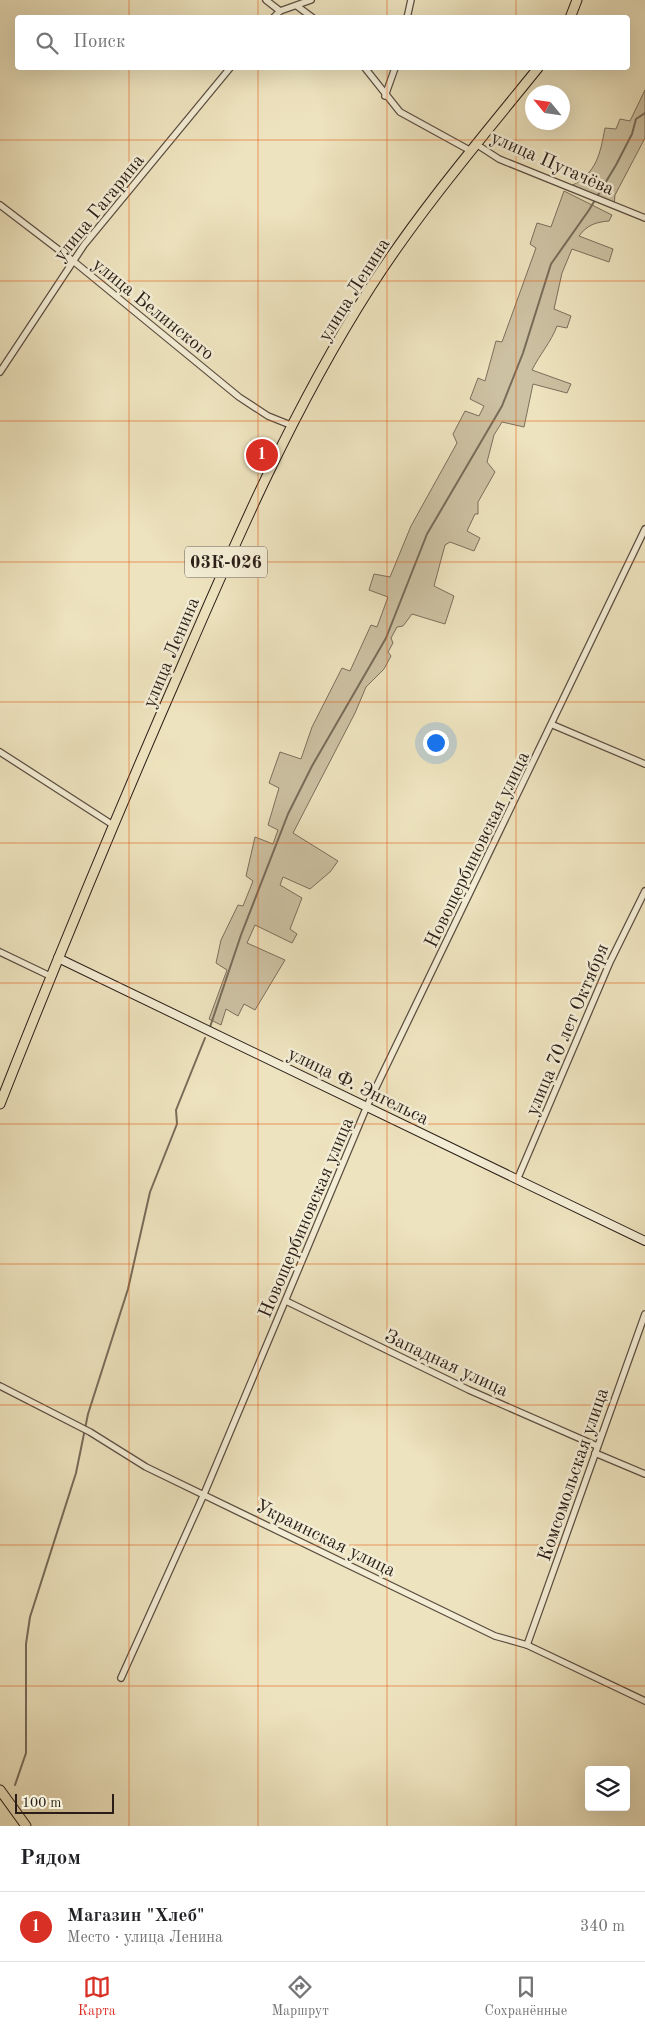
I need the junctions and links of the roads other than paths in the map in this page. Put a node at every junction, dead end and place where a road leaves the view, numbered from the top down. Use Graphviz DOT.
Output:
graph roads {
  1 [pos="266,0"];
  2 [pos="311,0"];
  3 [pos="411,0"];
  4 [pos="577,0"];
  5 [pos="296,6"];
  6 [pos="280,11"];
  7 [pos="276,15"];
  8 [pos="309,15"];
  9 [pos="408,15"];
  10 [pos="571,15"];
  11 [pos="228,70"];
  12 [pos="366,70"];
  13 [pos="394,70"];
  14 [pos="536,70"];
  15 [pos="385,96"];
  16 [pos="474,147"];
  17 [pos="0,205"];
  18 [pos="645,218"];
  19 [pos="72,260"];
  20 [pos="0,372"];
  21 [pos="293,426"];
  22 [pos="645,529"];
  23 [pos="552,725"];
  24 [pos="0,752"];
  25 [pos="645,764"];
  26 [pos="113,825"];
  27 [pos="645,891"];
  28 [pos="0,952"];
  29 [pos="58,958"];
  30 [pos="50,976"];
  31 [pos="0,1104"];
  32 [pos="367,1106"];
  33 [pos="518,1180"];
  34 [pos="645,1241"];
  35 [pos="286,1301"];
  36 [pos="645,1314"];
  37 [pos="0,1386"];
  38 [pos="596,1450"];
  39 [pos="645,1474"];
  40 [pos="204,1494"];
  41 [pos="527,1645"];
  42 [pos="121,1678"];
  43 [pos="645,1701"];
  44 [pos="0,1790"];
  45 [pos="26,1826"];
  1 -- 6 [label="street"];
  2 -- 5 [label="street"];
  3 -- 9 [label="street"];
  4 -- 10 [label="main road"];
  5 -- 6 [label="street"];
  5 -- 8 [label="street"];
  6 -- 7 [label="street"];
  11 -- 19 [label="street, улица Гагарина"];
  12 -- 15 [label="street, улица Пугачёва"];
  13 -- 15 [label="street"];
  14 -- 16 [label="main road, улица Ленина / 03К-026"];
  15 -- 16 [label="street, улица Пугачёва"];
  16 -- 18 [label="street, улица Пугачёва"];
  16 -- 21 [label="main road, улица Ленина / 03К-026"];
  17 -- 19 [label="street, улица Белинского"];
  19 -- 20 [label="street, улица Гагарина"];
  19 -- 21 [label="street, улица Белинского"];
  21 -- 26 [label="main road, улица Ленина / 03К-026"];
  22 -- 23 [label="street, Новощербиновская улица"];
  23 -- 25 [label="street"];
  23 -- 32 [label="street, Новощербиновская улица"];
  24 -- 26 [label="street"];
  26 -- 29 [label="main road, улица Ленина / 03К-026"];
  27 -- 33 [label="street, улица 70 лет Октября"];
  28 -- 30 [label="street"];
  29 -- 30 [label="main road, улица Ленина / 03К-026"];
  29 -- 32 [label="main road, улица Ф. Энгельса"];
  30 -- 31 [label="main road, улица Ленина / 03К-026"];
  32 -- 33 [label="main road, улица Ф. Энгельса"];
  32 -- 35 [label="street, Новощербиновская улица"];
  33 -- 34 [label="main road, улица Ф. Энгельса"];
  35 -- 38 [label="street, Западная улица"];
  35 -- 40 [label="street, Новощербиновская улица"];
  36 -- 38 [label="street, Комсомольская улица"];
  37 -- 40 [label="street, Украинская улица"];
  38 -- 39 [label="street, Западная улица"];
  38 -- 41 [label="street, Комсомольская улица"];
  40 -- 41 [label="street, Украинская улица"];
  40 -- 42 [label="street, Новощербиновская улица"];
  41 -- 43 [label="street, Украинская улица"];
  44 -- 45 [label="main road"];
}
